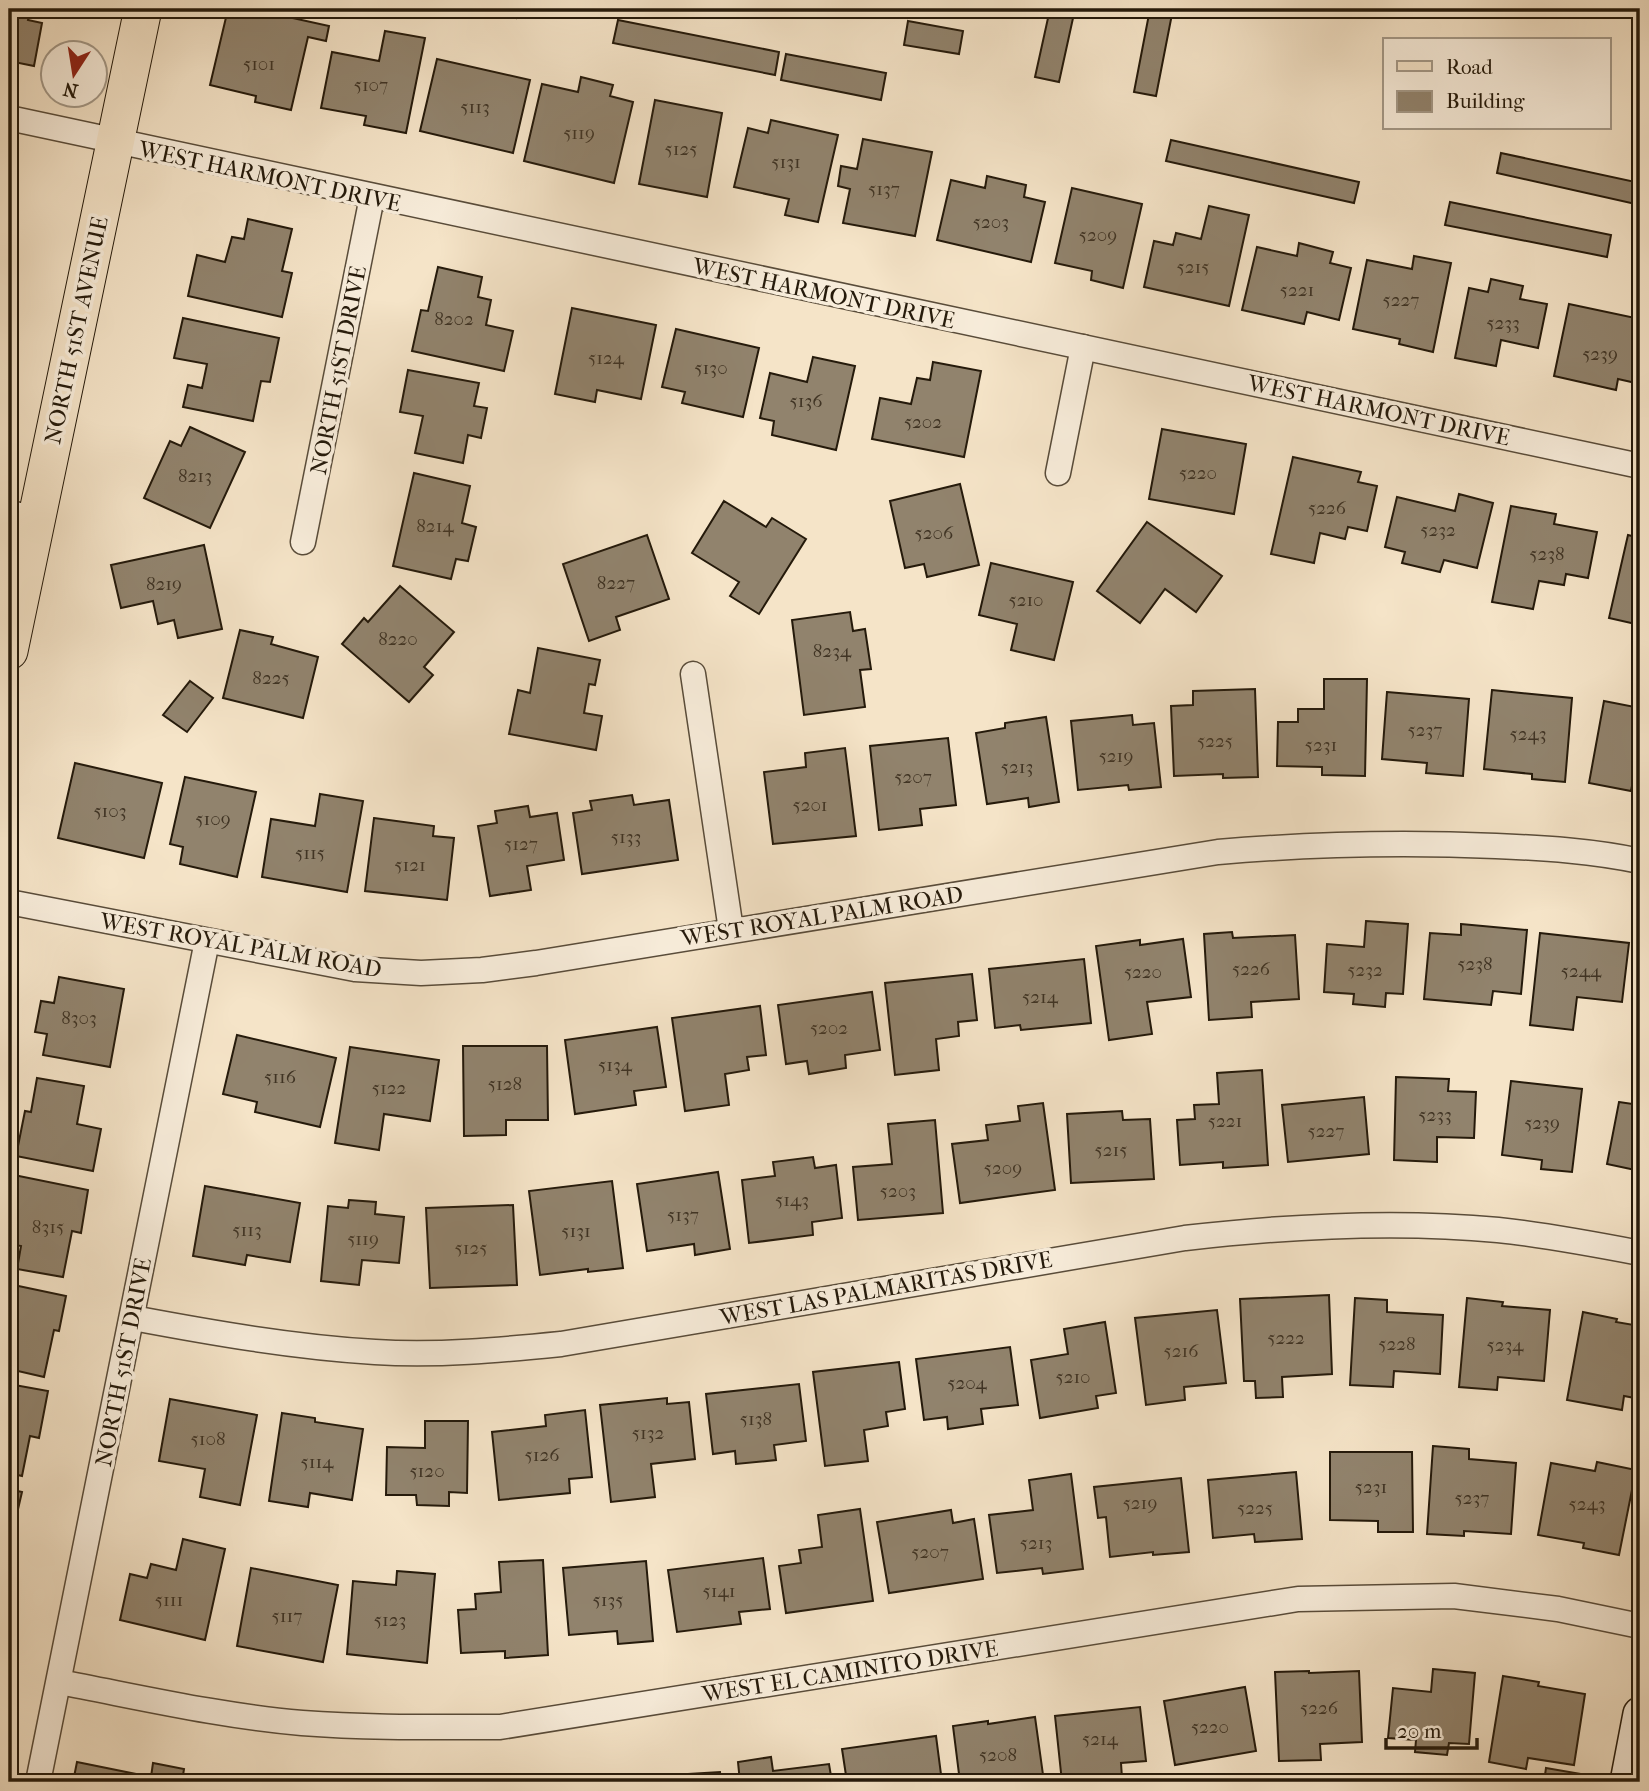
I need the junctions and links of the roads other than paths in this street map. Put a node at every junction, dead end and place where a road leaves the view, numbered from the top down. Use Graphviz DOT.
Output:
graph roads {
  1 [pos="143,9"];
  2 [pos="9,118"];
  3 [pos="114,143"];
  4 [pos="372,197"];
  5 [pos="1083,348"];
  6 [pos="1640,466"];
  7 [pos="1058,473"];
  8 [pos="23,515"];
  9 [pos="303,542"];
  10 [pos="9,651"];
  11 [pos="694,674"];
  12 [pos="1640,861"];
  13 [pos="9,902"];
  14 [pos="731,930"];
  15 [pos="207,941"];
  16 [pos="1640,1253"];
  17 [pos="132,1318"];
  18 [pos="1640,1626"];
  19 [pos="59,1682"];
  20 [pos="1640,1714"];
  21 [pos="38,1782"];
  22 [pos="1627,1782"];
  1 -- 3 [label="main road, NORTH 51ST AVENUE"];
  2 -- 3 [label="street, WEST HARMONT DRIVE"];
  3 -- 4 [label="street, WEST HARMONT DRIVE"];
  3 -- 8 [label="main road, NORTH 51ST AVENUE"];
  4 -- 5 [label="street, WEST HARMONT DRIVE"];
  4 -- 9 [label="street, NORTH 51ST DRIVE"];
  5 -- 6 [label="street, WEST HARMONT DRIVE"];
  5 -- 7 [label="street"];
  8 -- 10 [label="main road, NORTH 51ST AVENUE"];
  11 -- 14 [label="street"];
  12 -- 14 [label="street, WEST ROYAL PALM ROAD"];
  13 -- 15 [label="street, WEST ROYAL PALM ROAD"];
  14 -- 15 [label="street, WEST ROYAL PALM ROAD"];
  15 -- 17 [label="street, NORTH 51ST DRIVE"];
  16 -- 17 [label="street, WEST LAS PALMARITAS DRIVE"];
  17 -- 19 [label="street, NORTH 51ST DRIVE"];
  18 -- 19 [label="street, WEST EL CAMINITO DRIVE"];
  19 -- 21 [label="street, NORTH 51ST DRIVE"];
  20 -- 22 [label="street"];
}
